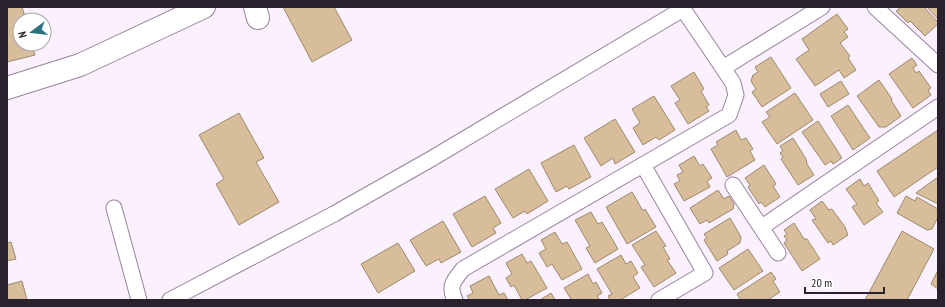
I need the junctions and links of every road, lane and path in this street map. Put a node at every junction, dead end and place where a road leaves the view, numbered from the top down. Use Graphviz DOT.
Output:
graph roads {
  1 [pos="204,7"];
  2 [pos="822,7"];
  3 [pos="875,7"];
  4 [pos="938,65"];
  5 [pos="723,68"];
  6 [pos="7,88"];
  7 [pos="938,107"];
  8 [pos="643,165"];
  9 [pos="733,185"];
  10 [pos="114,208"];
  11 [pos="762,227"];
  12 [pos="778,253"];
  13 [pos="139,300"];
  14 [pos="170,300"];
  15 [pos="456,300"];
  16 [pos="659,300"];
  1 -- 6 [label="street"];
  2 -- 5 [label="lane"];
  3 -- 4 [label="lane"];
  5 -- 8 [label="lane"];
  5 -- 14 [label="lane"];
  7 -- 11 [label="lane"];
  8 -- 15 [label="lane"];
  8 -- 16 [label="lane"];
  9 -- 11 [label="lane"];
  10 -- 13 [label="lane"];
  11 -- 12 [label="lane"];
}
